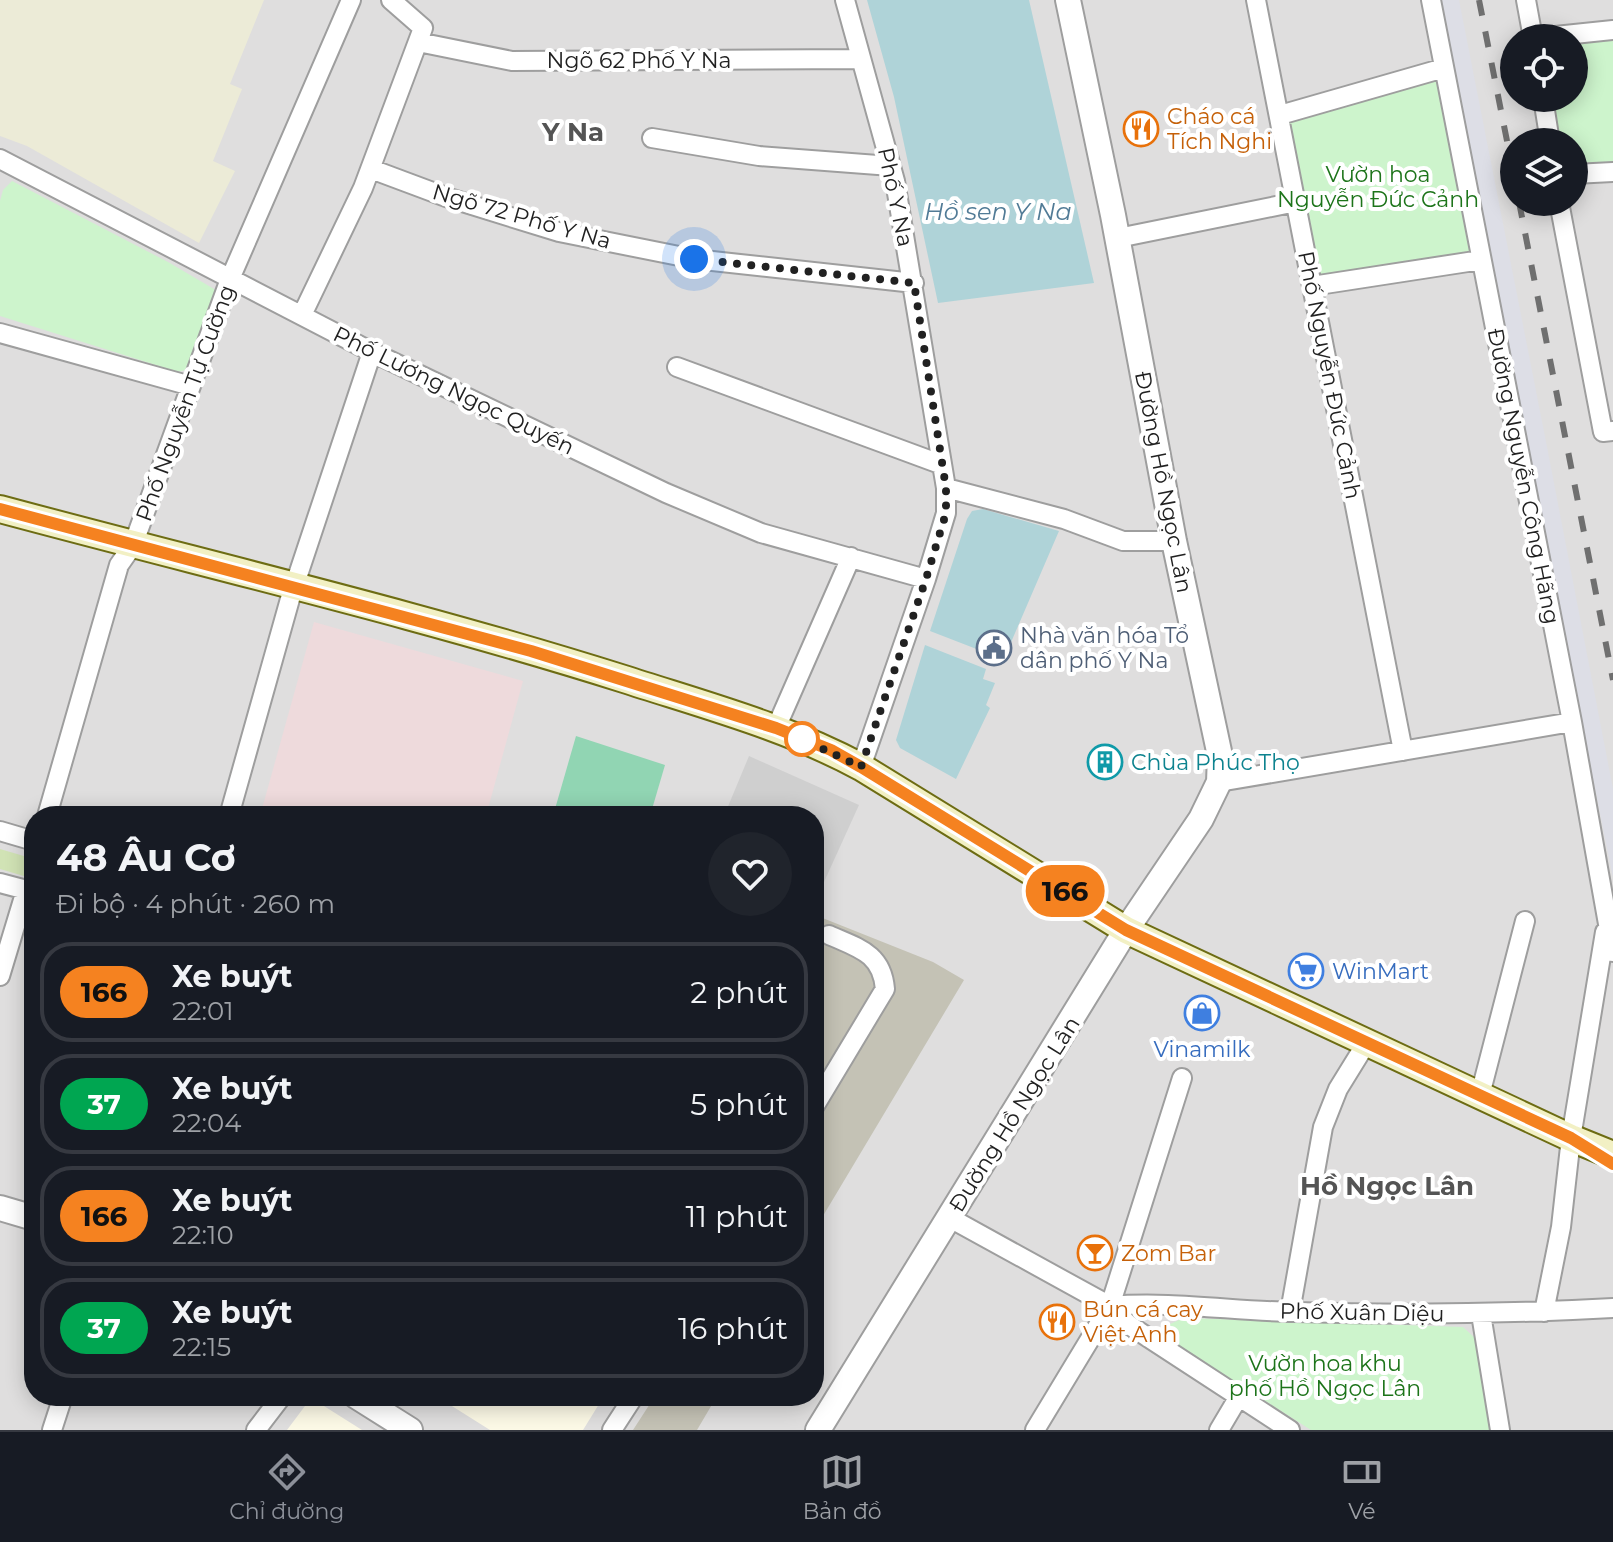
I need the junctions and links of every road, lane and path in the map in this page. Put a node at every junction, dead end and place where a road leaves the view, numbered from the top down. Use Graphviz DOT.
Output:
graph roads {
  1 [pos="351,0"];
  2 [pos="391,0"];
  3 [pos="845,0"];
  4 [pos="1068,0"];
  5 [pos="1256,0"];
  6 [pos="1431,0"];
  7 [pos="1526,0"];
  8 [pos="1531,24"];
  9 [pos="1613,30"];
  10 [pos="1588,33"];
  11 [pos="418,42"];
  12 [pos="861,59"];
  13 [pos="1444,68"];
  14 [pos="1280,115"];
  15 [pos="652,138"];
  16 [pos="0,159"];
  17 [pos="891,166"];
  18 [pos="371,169"];
  19 [pos="1613,172"];
  20 [pos="1588,173"];
  21 [pos="1296,202"];
  22 [pos="1562,216"];
  23 [pos="1118,238"];
  24 [pos="1481,260"];
  25 [pos="230,279"];
  26 [pos="914,283"];
  27 [pos="1312,286"];
  28 [pos="302,315"];
  29 [pos="0,333"];
  30 [pos="372,352"];
  31 [pos="677,367"];
  32 [pos="191,386"];
  33 [pos="1613,431"];
  34 [pos="940,464"];
  35 [pos="946,488"];
  36 [pos="0,509"];
  37 [pos="1174,541"];
  38 [pos="133,545"];
  39 [pos="851,557"];
  40 [pos="926,579"];
  41 [pos="294,585"];
  42 [pos="1572,722"];
  43 [pos="776,728"];
  44 [pos="1403,751"];
  45 [pos="861,767"];
  46 [pos="1219,782"];
  47 [pos="50,806"];
  48 [pos="232,806"];
  49 [pos="0,831"];
  50 [pos="24,838"];
  51 [pos="0,883"];
  52 [pos="24,889"];
  53 [pos="24,908"];
  54 [pos="1607,914"];
  55 [pos="1525,921"];
  56 [pos="1126,930"];
  57 [pos="829,935"];
  58 [pos="1613,952"];
  59 [pos="0,976"];
  60 [pos="1367,1042"];
  61 [pos="1182,1078"];
  62 [pos="824,1090"];
  63 [pos="1480,1095"];
  64 [pos="1571,1138"];
  65 [pos="1613,1155"];
  66 [pos="1613,1164"];
  67 [pos="0,1208"];
  68 [pos="24,1215"];
  69 [pos="950,1218"];
  70 [pos="1110,1306"];
  71 [pos="1613,1308"];
  72 [pos="1290,1312"];
  73 [pos="1544,1312"];
  74 [pos="1481,1314"];
  75 [pos="1238,1398"];
  76 [pos="60,1406"];
  77 [pos="274,1406"];
  78 [pos="372,1406"];
  79 [pos="628,1406"];
  80 [pos="52,1430"];
  81 [pos="256,1430"];
  82 [pos="410,1430"];
  83 [pos="612,1430"];
  84 [pos="818,1430"];
  85 [pos="1035,1430"];
  86 [pos="1219,1430"];
  87 [pos="1290,1430"];
  88 [pos="1500,1430"];
  1 -- 25 [label="street, Phố Nguyễn Tự Cường"];
  2 -- 11 [label="street"];
  3 -- 12 [label="street, Phố Y Na"];
  4 -- 23 [label="street, Đường Hồ Ngọc Lân"];
  5 -- 14 [label="street, Phố Nguyễn Đức Cảnh"];
  6 -- 13 [label="street, Đường Nguyễn Công Hãng"];
  7 -- 8 [label="street"];
  9 -- 10 [label="street"];
  11 -- 12 [label="street, Ngõ 62 Phố Y Na"];
  11 -- 18 [label="street"];
  12 -- 17 [label="street, Phố Y Na"];
  13 -- 14 [label="street"];
  13 -- 24 [label="street, Đường Nguyễn Công Hãng"];
  14 -- 21 [label="street, Phố Nguyễn Đức Cảnh"];
  15 -- 17 [label="street"];
  16 -- 25 [label="street, Phố Lương Ngọc Quyến"];
  17 -- 26 [label="street, Phố Y Na"];
  18 -- 26 [label="street, Ngõ 72 Phố Y Na"];
  18 -- 28 [label="street"];
  19 -- 20 [label="street"];
  21 -- 23 [label="street"];
  21 -- 27 [label="street, Phố Nguyễn Đức Cảnh"];
  22 -- 33 [label="street"];
  23 -- 37 [label="street, Đường Hồ Ngọc Lân"];
  24 -- 27 [label="street"];
  24 -- 42 [label="street, Đường Nguyễn Công Hãng"];
  25 -- 28 [label="street, Phố Lương Ngọc Quyến"];
  25 -- 32 [label="street, Phố Nguyễn Tự Cường"];
  26 -- 34 [label="street, Phố Y Na"];
  27 -- 44 [label="street, Phố Nguyễn Đức Cảnh"];
  28 -- 30 [label="street, Phố Lương Ngọc Quyến"];
  29 -- 32 [label="street"];
  30 -- 39 [label="street, Phố Lương Ngọc Quyến"];
  30 -- 41 [label="street"];
  31 -- 34 [label="street"];
  32 -- 38 [label="street, Phố Nguyễn Tự Cường"];
  34 -- 35 [label="street, Phố Y Na"];
  35 -- 37 [label="street"];
  35 -- 40 [label="street, Phố Y Na"];
  36 -- 38 [label="main road"];
  37 -- 46 [label="street, Đường Hồ Ngọc Lân"];
  38 -- 41 [label="main road"];
  38 -- 47 [label="street, Phố Nguyễn Tự Cường"];
  39 -- 40 [label="street, Phố Lương Ngọc Quyến"];
  39 -- 43 [label="street"];
  40 -- 45 [label="street, Phố Y Na"];
  41 -- 43 [label="main road"];
  41 -- 48 [label="street"];
  42 -- 44 [label="street"];
  42 -- 54 [label="street, Đường Nguyễn Công Hãng"];
  43 -- 45 [label="main road"];
  44 -- 46 [label="street"];
  45 -- 56 [label="main road"];
  46 -- 56 [label="street, Đường Hồ Ngọc Lân"];
  49 -- 50 [label="street"];
  51 -- 52 [label="street"];
  53 -- 59 [label="street"];
  54 -- 58 [label="street, Đường Nguyễn Công Hãng"];
  54 -- 64 [label="street"];
  55 -- 63 [label="street"];
  56 -- 60 [label="main road"];
  56 -- 69 [label="street, Đường Hồ Ngọc Lân"];
  57 -- 62 [label="street"];
  60 -- 63 [label="main road"];
  60 -- 72 [label="street"];
  61 -- 70 [label="street"];
  63 -- 64 [label="main road"];
  64 -- 65 [label="main road"];
  64 -- 66 [label="main road"];
  64 -- 73 [label="street"];
  67 -- 68 [label="street"];
  69 -- 70 [label="street"];
  69 -- 84 [label="street, Đường Hồ Ngọc Lân"];
  70 -- 72 [label="street, Phố Xuân Diệu"];
  70 -- 75 [label="street"];
  70 -- 85 [label="street"];
  71 -- 73 [label="street, Phố Xuân Diệu"];
  72 -- 74 [label="street, Phố Xuân Diệu"];
  73 -- 74 [label="street, Phố Xuân Diệu"];
  74 -- 88 [label="street"];
  75 -- 86 [label="street"];
  75 -- 87 [label="street"];
  76 -- 80 [label="street"];
  77 -- 81 [label="street"];
  78 -- 82 [label="street"];
  79 -- 83 [label="street"];
}
